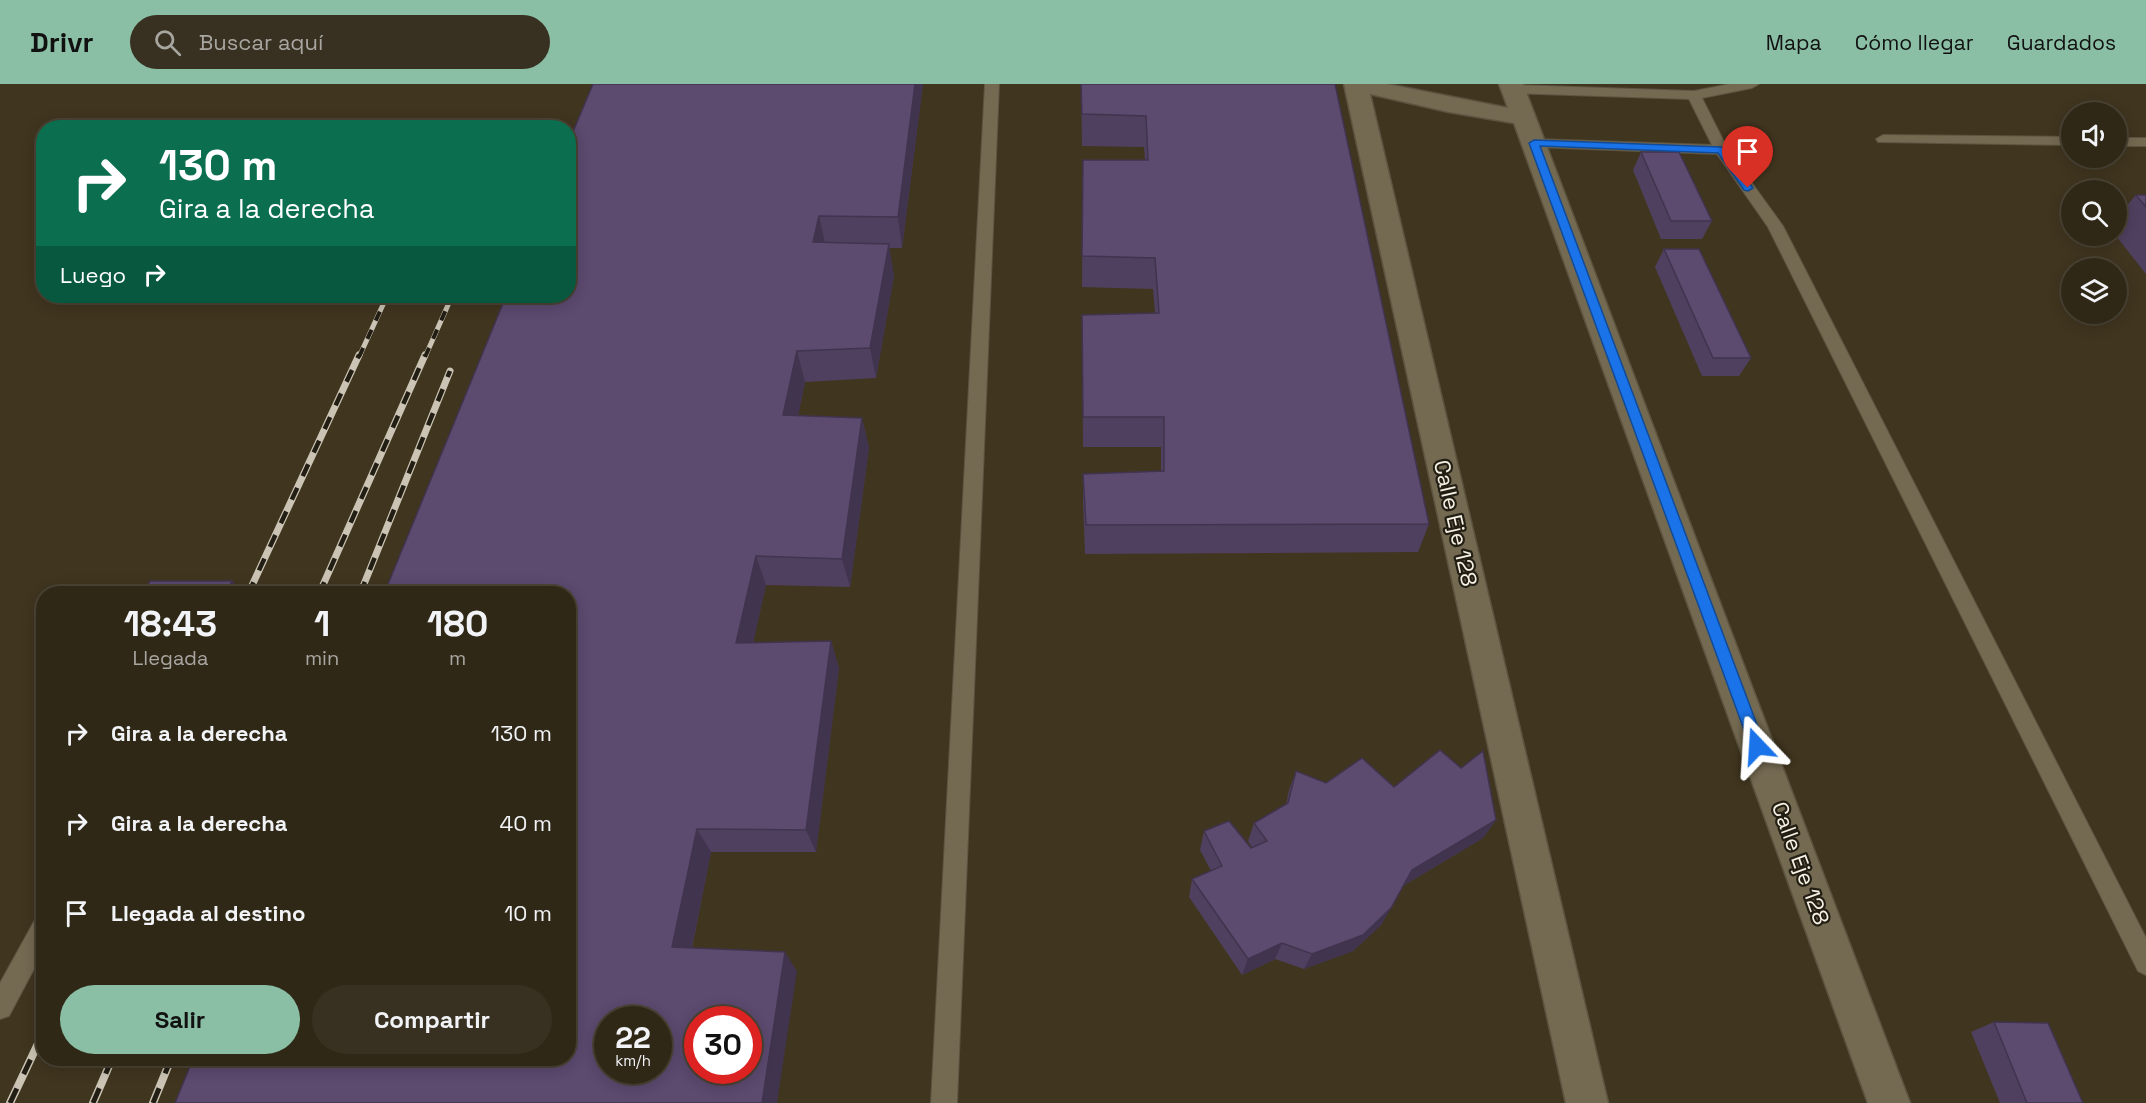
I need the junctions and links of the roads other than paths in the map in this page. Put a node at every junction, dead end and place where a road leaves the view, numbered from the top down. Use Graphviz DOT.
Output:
graph roads {
  1 [pos="992,84"];
  2 [pos="1356,84"];
  3 [pos="1752,84"];
  4 [pos="1694,95"];
  5 [pos="1521,108"];
  6 [pos="1883,139"];
  7 [pos="2061,141"];
  8 [pos="2127,142"];
  9 [pos="2146,142"];
  10 [pos="1721,150"];
  11 [pos="36,941"];
  12 [pos="2146,963"];
  13 [pos="0,1006"];
  14 [pos="944,1103"];
  15 [pos="1587,1103"];
  16 [pos="1889,1103"];
  1 -- 14 [label="lane"];
  2 -- 5 [label="street"];
  2 -- 15 [label="street, Calle Eje 128"];
  3 -- 4 [label="lane"];
  4 -- 5 [label="lane"];
  4 -- 10 [label="lane"];
  5 -- 10 [label="lane"];
  5 -- 16 [label="street, Calle Eje 128"];
  6 -- 7 [label="lane"];
  8 -- 9 [label="lane"];
  10 -- 12 [label="lane"];
  11 -- 13 [label="lane"];
}
